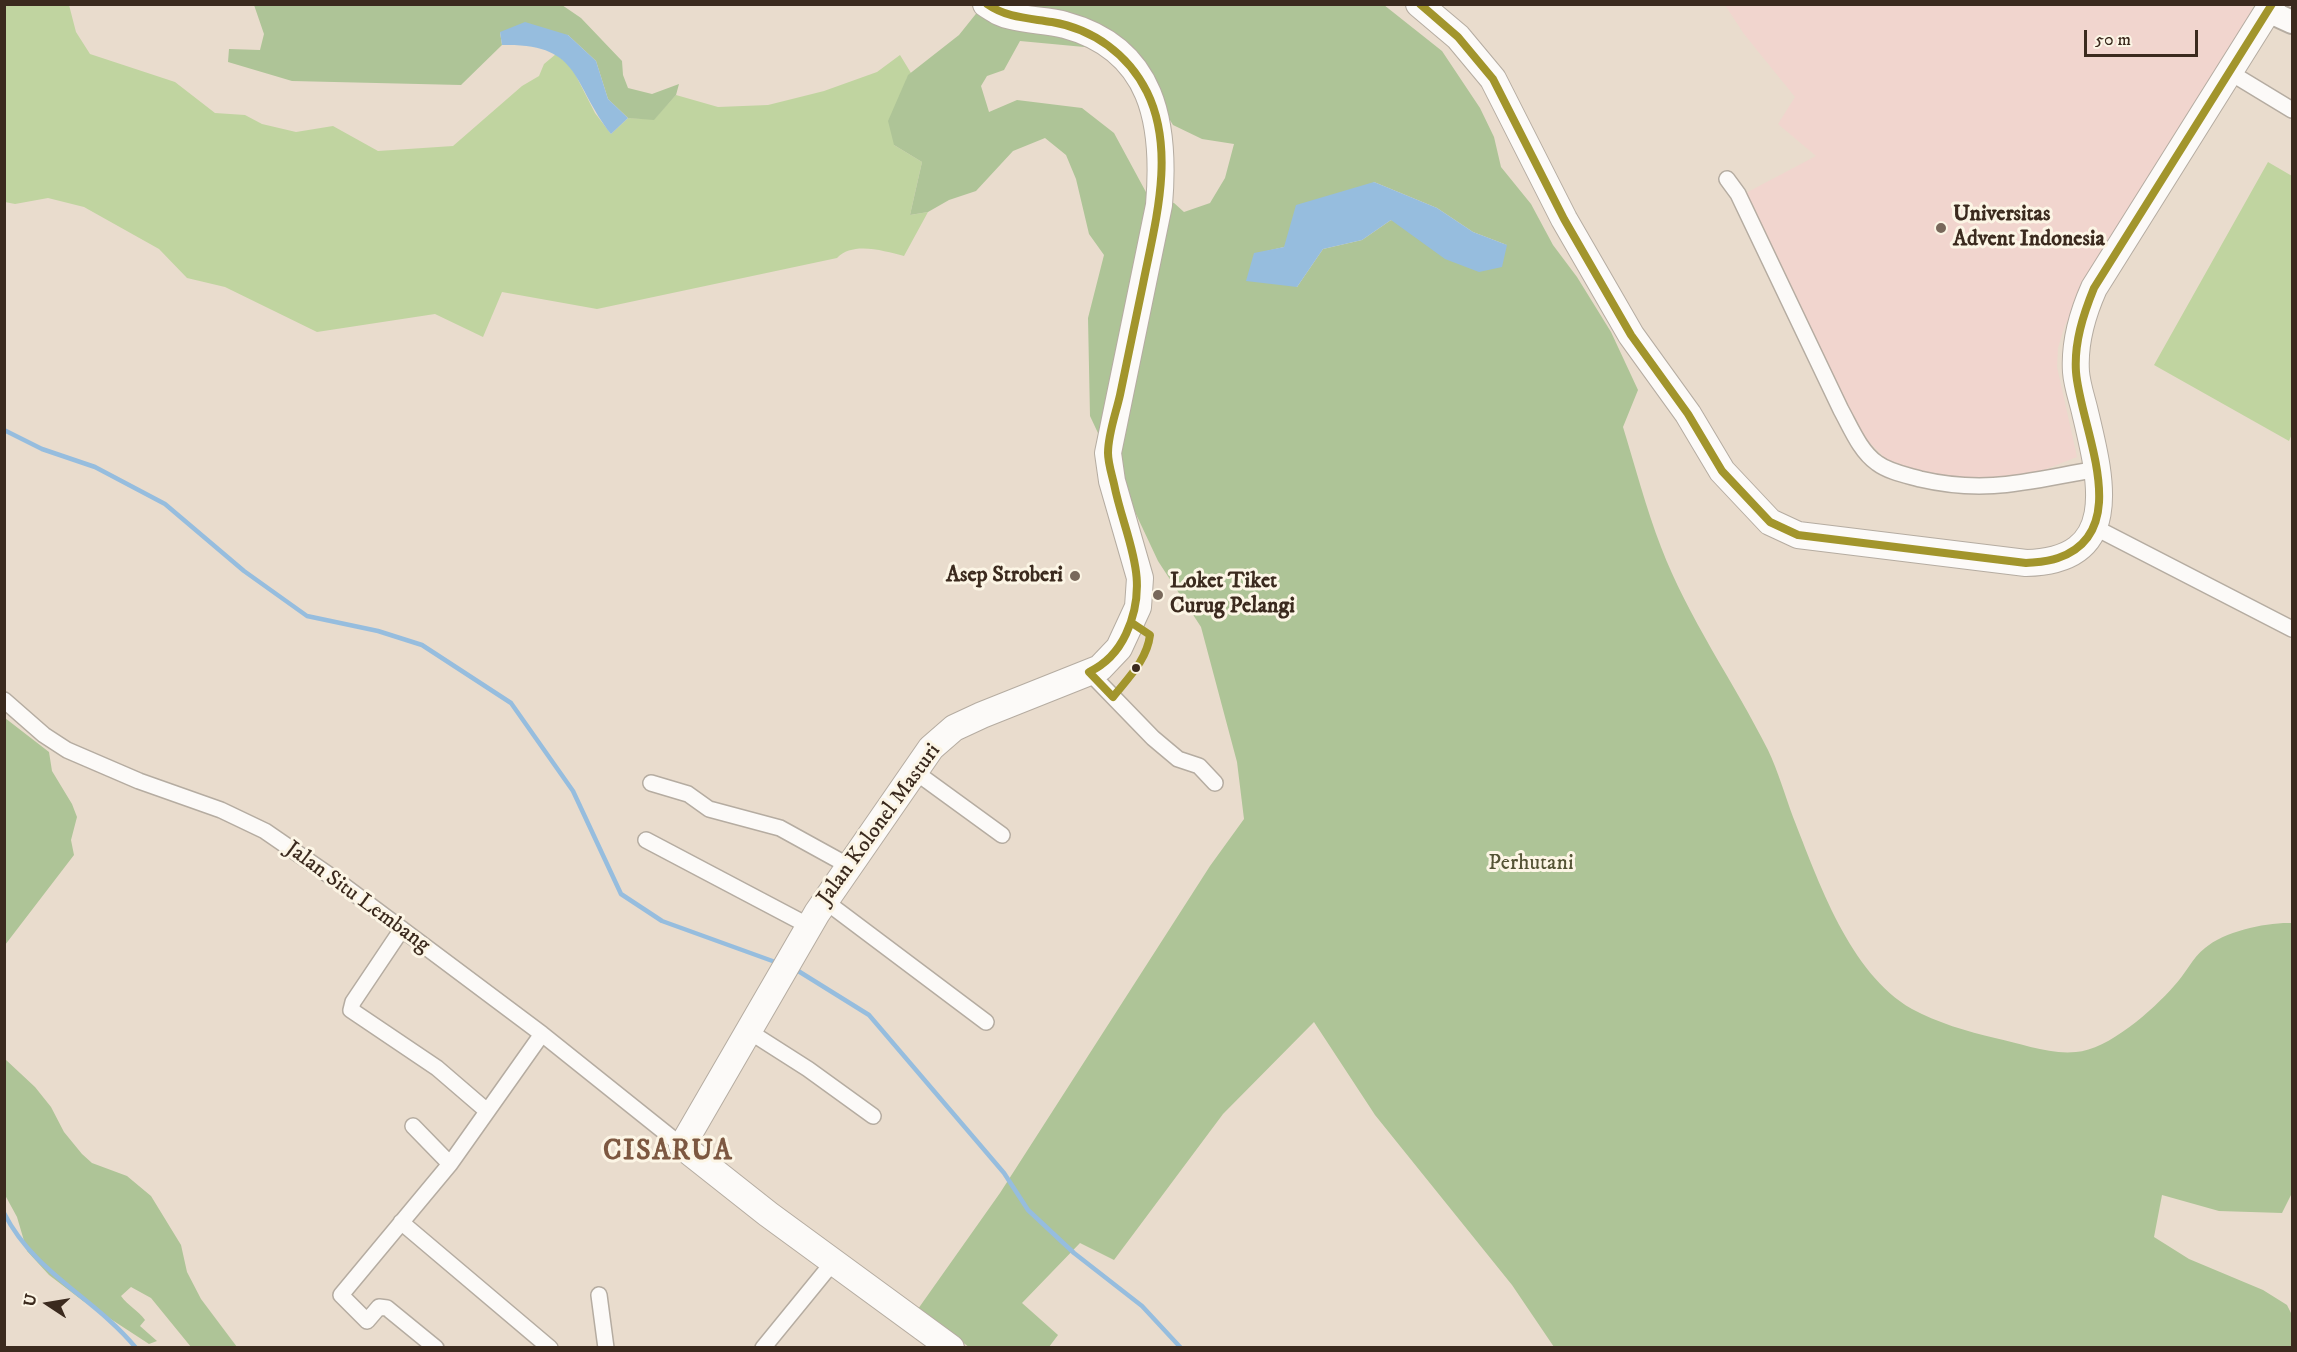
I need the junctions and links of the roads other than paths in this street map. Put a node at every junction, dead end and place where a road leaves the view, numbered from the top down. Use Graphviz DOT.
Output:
graph roads {
  1 [pos="986,4"];
  2 [pos="1419,4"];
  3 [pos="2270,8"];
  4 [pos="2292,22"];
  5 [pos="2231,73"];
  6 [pos="2292,110"];
  7 [pos="1727,179"];
  8 [pos="2098,469"];
  9 [pos="2094,527"];
  10 [pos="2292,629"];
  11 [pos="1089,672"];
  12 [pos="4,700"];
  13 [pos="914,771"];
  14 [pos="651,783"];
  15 [pos="1215,783"];
  16 [pos="1002,835"];
  17 [pos="646,840"];
  18 [pos="849,866"];
  19 [pos="825,901"];
  20 [pos="809,926"];
  21 [pos="402,929"];
  22 [pos="986,1022"];
  23 [pos="750,1032"];
  24 [pos="542,1034"];
  25 [pos="487,1111"];
  26 [pos="873,1116"];
  27 [pos="413,1126"];
  28 [pos="682,1146"];
  29 [pos="450,1164"];
  30 [pos="401,1222"];
  31 [pos="834,1261"];
  32 [pos="599,1295"];
  33 [pos="436,1347"];
  34 [pos="550,1347"];
  35 [pos="606,1347"];
  36 [pos="763,1347"];
  37 [pos="951,1347"];
  1 -- 11 [label="main road, Jalan Kolonel Masturi"];
  2 -- 9 [label="main road"];
  3 -- 4 [label="main road"];
  3 -- 5 [label="main road"];
  5 -- 6 [label="street"];
  5 -- 8 [label="main road"];
  7 -- 8 [label="street"];
  8 -- 9 [label="main road"];
  9 -- 10 [label="street"];
  11 -- 13 [label="main road, Jalan Kolonel Masturi"];
  11 -- 15 [label="street"];
  12 -- 21 [label="street, Jalan Situ Lembang"];
  13 -- 16 [label="street"];
  13 -- 18 [label="main road, Jalan Kolonel Masturi"];
  14 -- 18 [label="street"];
  17 -- 20 [label="street"];
  18 -- 19 [label="main road, Jalan Kolonel Masturi"];
  19 -- 20 [label="main road, Jalan Kolonel Masturi"];
  19 -- 22 [label="street"];
  20 -- 23 [label="main road, Jalan Kolonel Masturi"];
  21 -- 24 [label="street, Jalan Situ Lembang"];
  21 -- 25 [label="street"];
  23 -- 26 [label="street"];
  23 -- 28 [label="main road, Jalan Kolonel Masturi"];
  24 -- 25 [label="street"];
  24 -- 28 [label="street, Jalan Situ Lembang"];
  25 -- 29 [label="street"];
  27 -- 29 [label="street"];
  28 -- 31 [label="main road"];
  29 -- 30 [label="street"];
  30 -- 33 [label="street"];
  30 -- 34 [label="street"];
  31 -- 36 [label="street"];
  31 -- 37 [label="main road"];
  32 -- 35 [label="street"];
}
